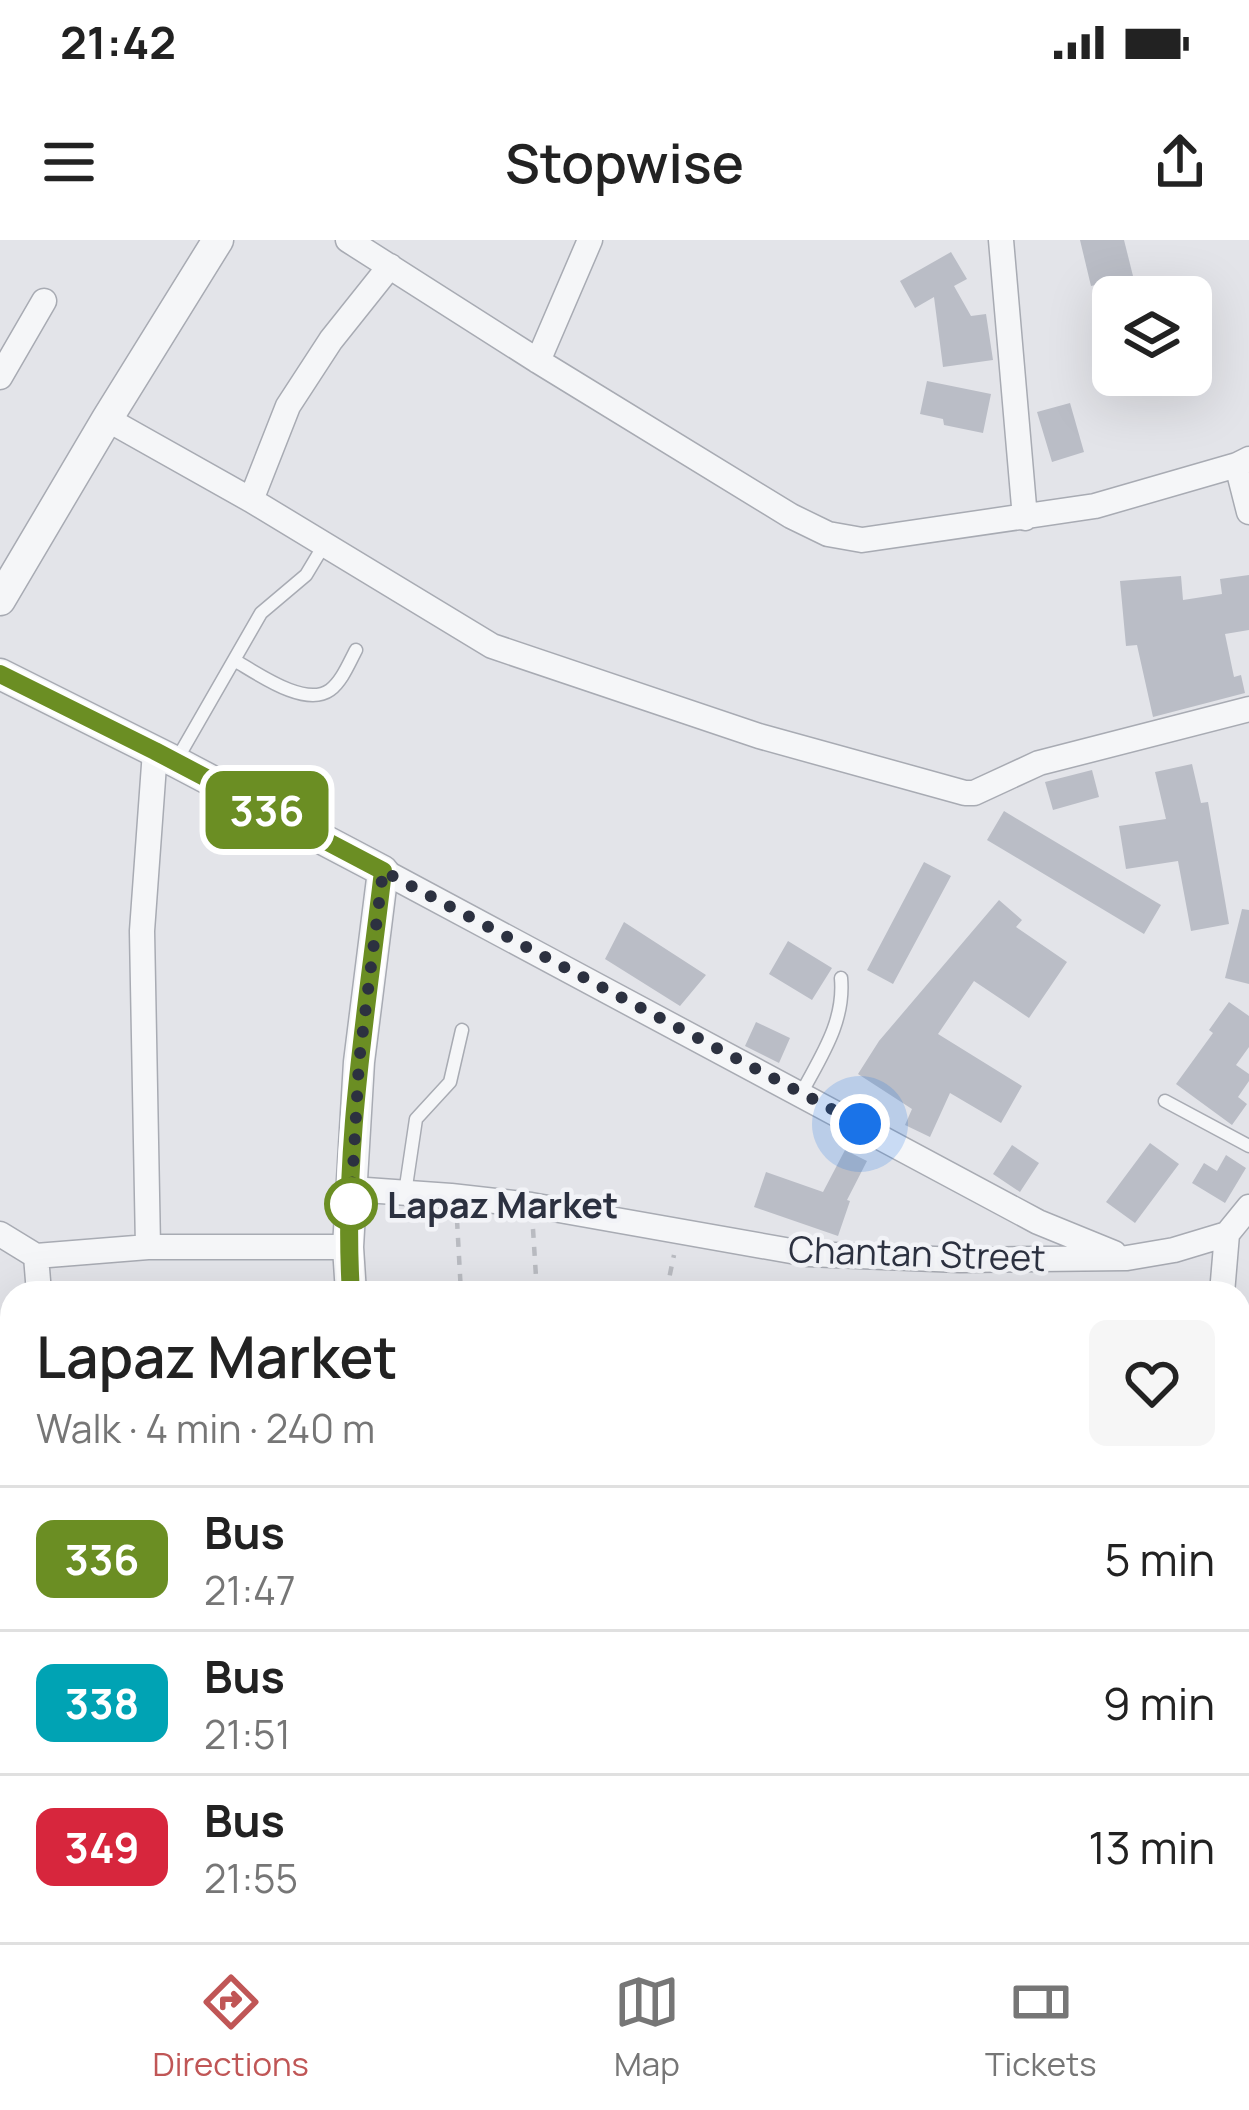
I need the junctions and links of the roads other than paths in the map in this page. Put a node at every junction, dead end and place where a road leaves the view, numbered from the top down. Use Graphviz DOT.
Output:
graph roads {
  1 [pos="218,240"];
  2 [pos="348,240"];
  3 [pos="590,240"];
  4 [pos="1000,240"];
  5 [pos="390,266"];
  6 [pos="44,302"];
  7 [pos="538,361"];
  8 [pos="0,376"];
  9 [pos="107,419"];
  10 [pos="1243,462"];
  11 [pos="251,500"];
  12 [pos="1249,512"];
  13 [pos="1025,518"];
  14 [pos="324,544"];
  15 [pos="0,600"];
  16 [pos="356,650"];
  17 [pos="233,660"];
  18 [pos="0,674"];
  19 [pos="1249,709"];
  20 [pos="165,757"];
  21 [pos="383,871"];
  22 [pos="842,978"];
  23 [pos="462,1030"];
  24 [pos="801,1094"];
  25 [pos="1165,1101"];
  26 [pos="1249,1146"];
  27 [pos="352,1189"];
  28 [pos="405,1192"];
  29 [pos="1248,1210"];
  30 [pos="0,1234"];
  31 [pos="1227,1234"];
  32 [pos="148,1247"];
  33 [pos="348,1247"];
  34 [pos="36,1256"];
  35 [pos="1127,1258"];
  36 [pos="38,1281"];
  37 [pos="350,1281"];
  38 [pos="1223,1281"];
  1 -- 9 [label="street"];
  2 -- 5 [label="street"];
  3 -- 7 [label="street"];
  4 -- 13 [label="street"];
  5 -- 7 [label="street"];
  5 -- 11 [label="street"];
  6 -- 8 [label="street"];
  7 -- 13 [label="street"];
  9 -- 11 [label="street"];
  9 -- 15 [label="street"];
  10 -- 12 [label="street"];
  10 -- 13 [label="street"];
  11 -- 14 [label="street"];
  14 -- 17 [label="lane"];
  14 -- 19 [label="street"];
  16 -- 17 [label="lane"];
  17 -- 20 [label="lane"];
  18 -- 20 [label="street"];
  20 -- 21 [label="street"];
  20 -- 32 [label="street"];
  21 -- 24 [label="street"];
  21 -- 27 [label="street"];
  22 -- 24 [label="lane"];
  23 -- 28 [label="lane"];
  24 -- 35 [label="street"];
  25 -- 26 [label="lane"];
  27 -- 28 [label="street, Chantan Street"];
  27 -- 33 [label="street"];
  28 -- 35 [label="street, Chantan Street"];
  29 -- 31 [label="street"];
  30 -- 34 [label="street"];
  31 -- 35 [label="street, Chantan Street"];
  31 -- 38 [label="street"];
  32 -- 33 [label="street"];
  32 -- 34 [label="street"];
  33 -- 37 [label="street"];
  34 -- 36 [label="street"];
}
